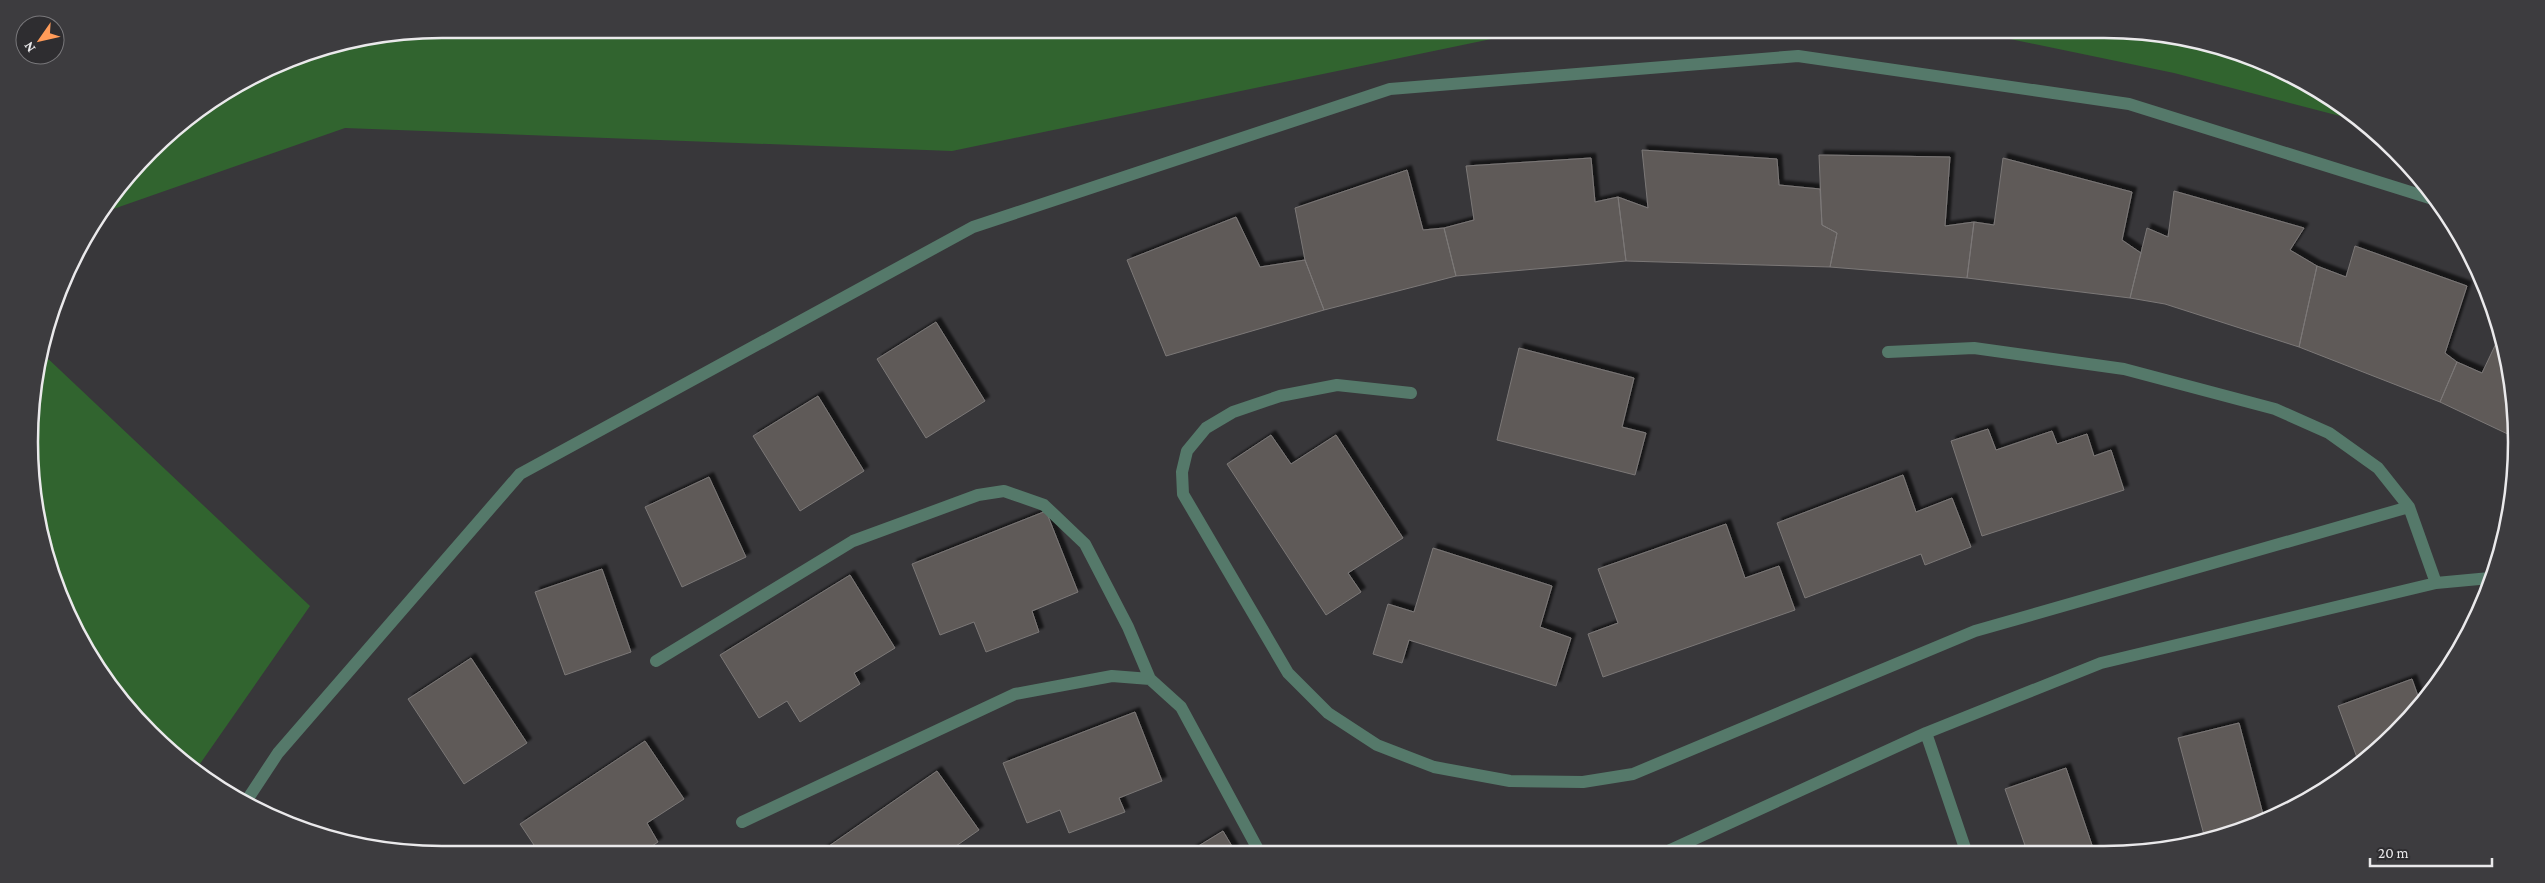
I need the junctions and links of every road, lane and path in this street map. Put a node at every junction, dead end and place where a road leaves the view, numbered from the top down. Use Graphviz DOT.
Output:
graph roads {
  1 [pos="2424,196"];
  2 [pos="1888,352"];
  3 [pos="1411,393"];
  4 [pos="2409,507"];
  5 [pos="2483,579"];
  6 [pos="2436,583"];
  7 [pos="656,661"];
  8 [pos="1150,679"];
  9 [pos="1926,733"];
  10 [pos="249,797"];
  11 [pos="742,822"];
  12 [pos="1257,846"];
  13 [pos="1679,846"];
  14 [pos="1964,846"];
  1 -- 10 [label="street"];
  2 -- 4 [label="street"];
  3 -- 4 [label="street"];
  4 -- 6 [label="street"];
  5 -- 6 [label="street"];
  6 -- 9 [label="street"];
  7 -- 8 [label="street"];
  8 -- 11 [label="street"];
  8 -- 12 [label="street"];
  9 -- 13 [label="street"];
  9 -- 14 [label="street"];
}
